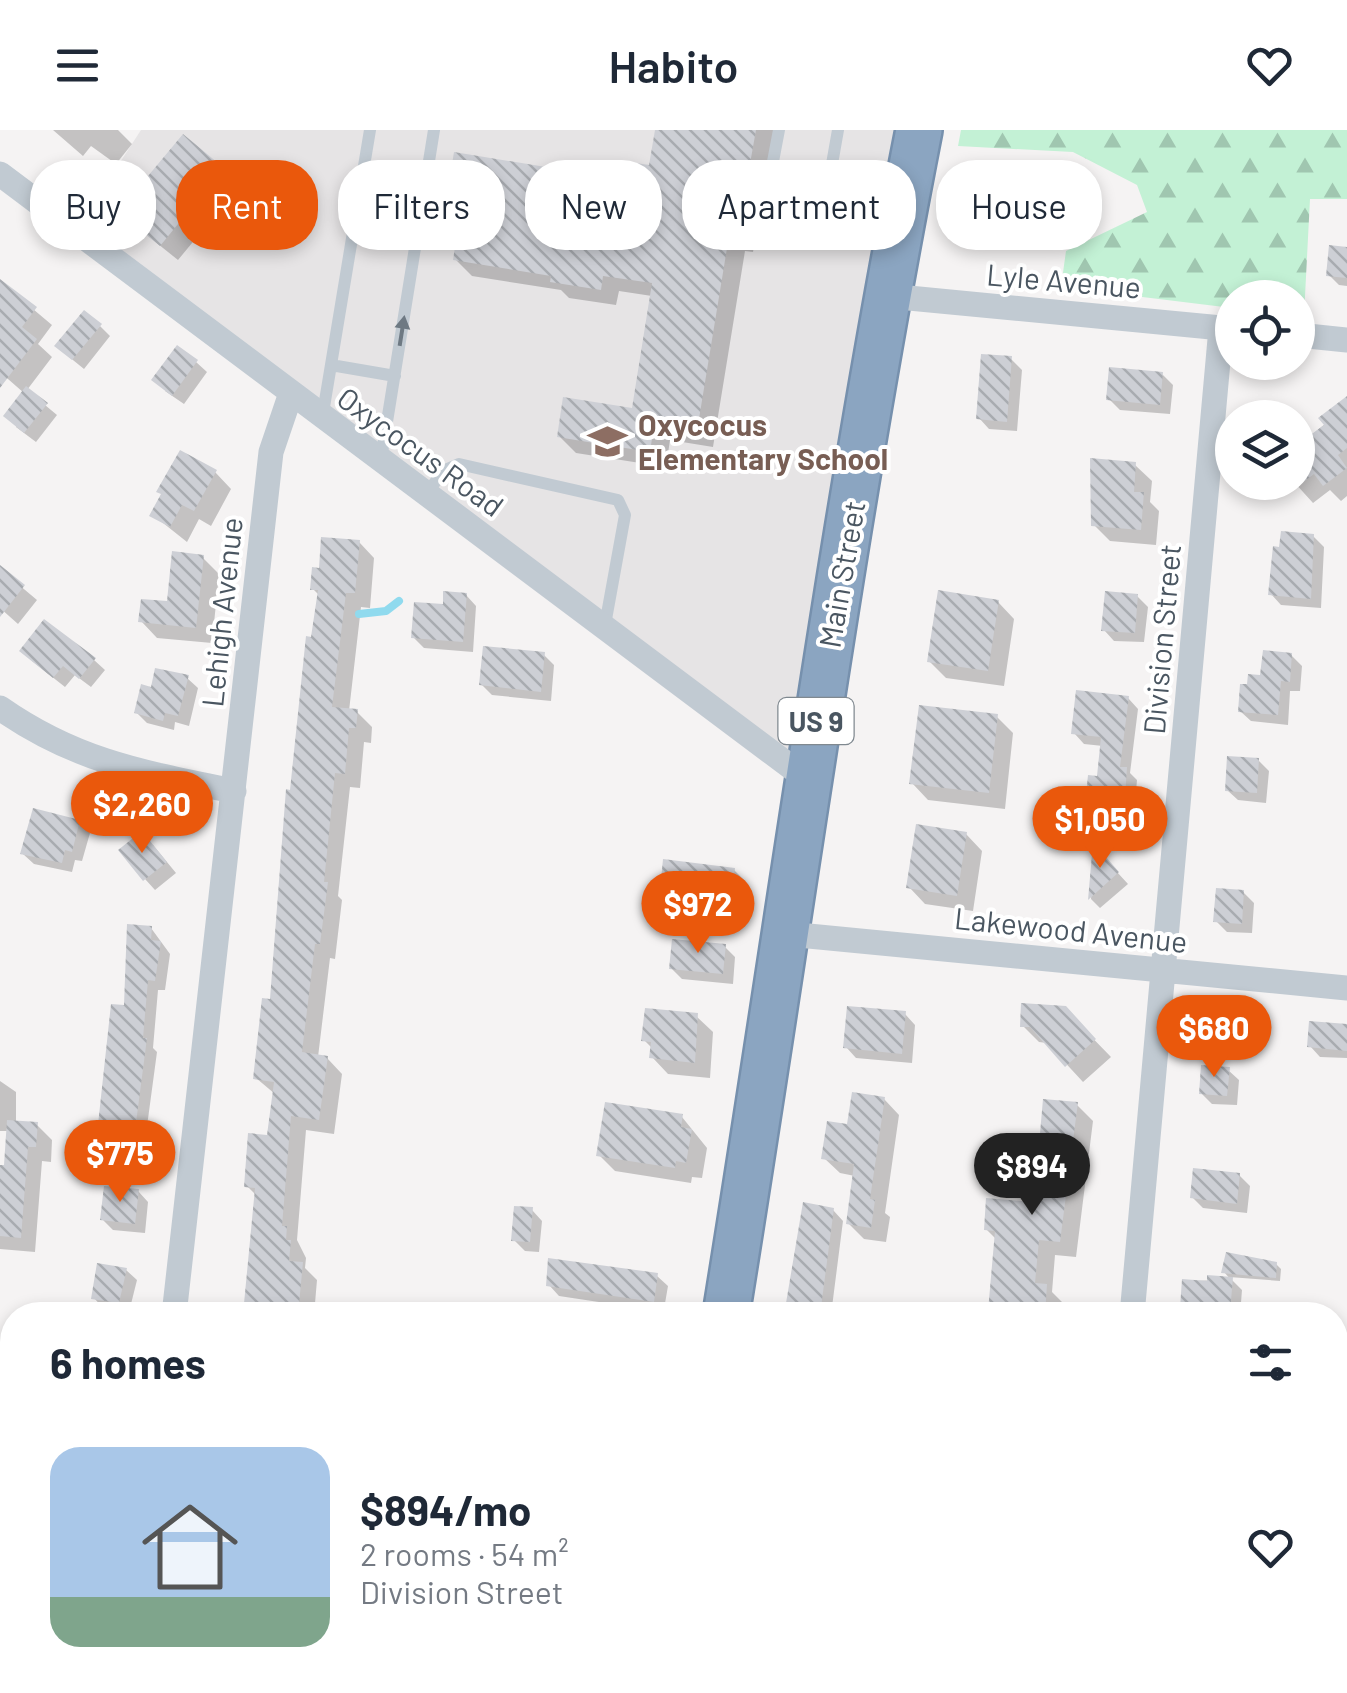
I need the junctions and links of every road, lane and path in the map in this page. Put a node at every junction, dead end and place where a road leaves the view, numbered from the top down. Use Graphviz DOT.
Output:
graph roads {
  1 [pos="370,130"];
  2 [pos="434,130"];
  3 [pos="778,130"];
  4 [pos="838,130"];
  5 [pos="919,130"];
  6 [pos="774,160"];
  7 [pos="833,160"];
  8 [pos="913,160"];
  9 [pos="0,174"];
  10 [pos="896,250"];
  11 [pos="888,296"];
  12 [pos="1215,327"];
  13 [pos="1315,337"];
  14 [pos="1347,340"];
  15 [pos="331,365"];
  16 [pos="394,376"];
  17 [pos="1222,380"];
  18 [pos="290,396"];
  19 [pos="322,419"];
  20 [pos="381,462"];
  21 [pos="426,495"];
  22 [pos="605,625"];
  23 [pos="0,708"];
  24 [pos="806,778"];
  25 [pos="234,791"];
  26 [pos="788,934"];
  27 [pos="1164,971"];
  28 [pos="1347,988"];
  29 [pos="175,1302"];
  30 [pos="728,1302"];
  31 [pos="1133,1302"];
  1 -- 15 [label="lane"];
  16 -- 2 [label="lane, one-way"];
  3 -- 6 [label="lane"];
  4 -- 7 [label="lane"];
  5 -- 8 [label="highway, Main Street / US 9"];
  9 -- 18 [label="street, Oxycocus Road"];
  10 -- 11 [label="highway, Main Street / US 9"];
  11 -- 12 [label="street, Lyle Avenue"];
  11 -- 24 [label="highway, Main Street / US 9"];
  13 -- 14 [label="street"];
  15 -- 16 [label="lane"];
  15 -- 19 [label="lane"];
  16 -- 20 [label="lane"];
  17 -- 27 [label="street, Division Street"];
  18 -- 19 [label="street, Oxycocus Road"];
  18 -- 25 [label="street, Lehigh Avenue"];
  19 -- 20 [label="street, Oxycocus Road"];
  20 -- 21 [label="street, Oxycocus Road"];
  21 -- 22 [label="street, Oxycocus Road"];
  21 -- 22 [label="lane"];
  22 -- 24 [label="street, Oxycocus Road"];
  23 -- 25 [label="street"];
  24 -- 26 [label="highway, Main Street / US 9"];
  25 -- 29 [label="street, Lehigh Avenue"];
  26 -- 27 [label="street, Lakewood Avenue"];
  26 -- 30 [label="highway, Main Street / US 9"];
  27 -- 28 [label="street, Lakewood Avenue"];
  27 -- 31 [label="street, Division Street"];
}
